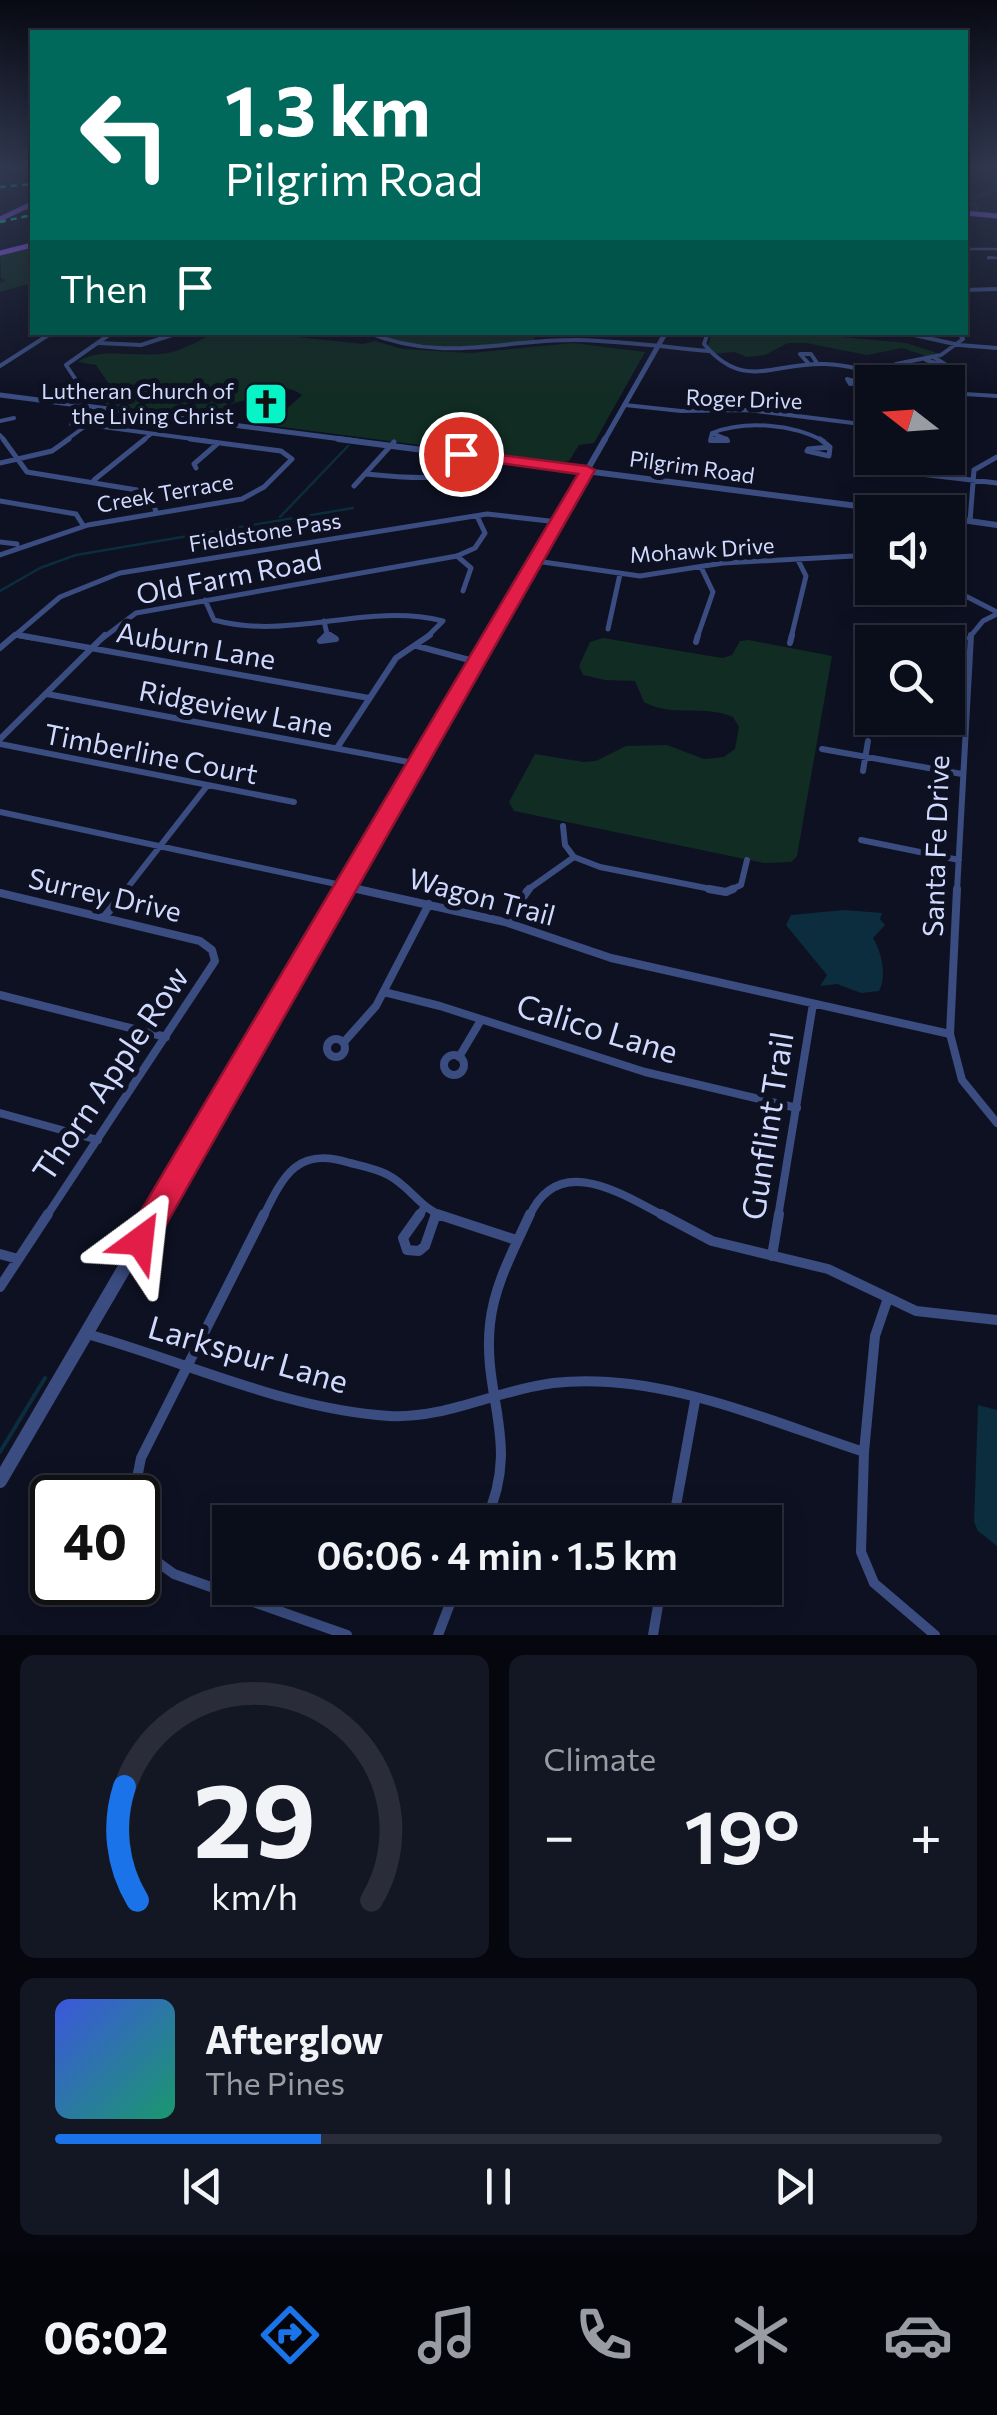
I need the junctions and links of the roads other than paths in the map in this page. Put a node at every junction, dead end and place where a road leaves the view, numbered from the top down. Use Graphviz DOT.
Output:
graph roads {
  1 [pos="30,245"];
  2 [pos="968,249"];
  3 [pos="994,249"];
  4 [pos="0,253"];
  5 [pos="993,256"];
  6 [pos="997,289"];
  7 [pos="968,290"];
  8 [pos="48,335"];
  9 [pos="109,335"];
  10 [pos="176,335"];
  11 [pos="376,335"];
  12 [pos="577,335"];
  13 [pos="664,335"];
  14 [pos="706,335"];
  15 [pos="915,335"];
  16 [pos="960,335"];
  17 [pos="576,340"];
  18 [pos="98,343"];
  19 [pos="959,345"];
  20 [pos="656,348"];
  21 [pos="997,348"];
  22 [pos="708,350"];
  23 [pos="934,358"];
  24 [pos="925,359"];
  25 [pos="809,364"];
  26 [pos="818,364"];
  27 [pos="902,365"];
  28 [pos="0,366"];
  29 [pos="855,369"];
  30 [pos="965,394"];
  31 [pos="0,395"];
  32 [pos="997,396"];
  33 [pos="64,403"];
  34 [pos="625,404"];
  35 [pos="109,409"];
  36 [pos="780,413"];
  37 [pos="14,418"];
  38 [pos="0,421"];
  39 [pos="855,423"];
  40 [pos="71,424"];
  41 [pos="87,426"];
  42 [pos="775,429"];
  43 [pos="712,433"];
  44 [pos="151,434"];
  45 [pos="0,435"];
  46 [pos="218,443"];
  47 [pos="393,443"];
  48 [pos="830,447"];
  49 [pos="997,457"];
  50 [pos="17,459"];
  51 [pos="496,459"];
  52 [pos="0,463"];
  53 [pos="196,468"];
  54 [pos="587,470"];
  55 [pos="366,474"];
  56 [pos="928,475"];
  57 [pos="971,480"];
  58 [pos="92,482"];
  59 [pos="997,484"];
  60 [pos="354,486"];
  61 [pos="0,501"];
  62 [pos="855,506"];
  63 [pos="156,512"];
  64 [pos="477,516"];
  65 [pos="965,520"];
  66 [pos="970,521"];
  67 [pos="558,522"];
  68 [pos="83,525"];
  69 [pos="997,525"];
  70 [pos="0,542"];
  71 [pos="18,544"];
  72 [pos="0,555"];
  73 [pos="457,556"];
  74 [pos="855,556"];
  75 [pos="798,560"];
  76 [pos="536,561"];
  77 [pos="700,566"];
  78 [pos="620,574"];
  79 [pos="463,591"];
  80 [pos="965,596"];
  81 [pos="205,600"];
  82 [pos="997,613"];
  83 [pos="324,621"];
  84 [pos="608,629"];
  85 [pos="15,634"];
  86 [pos="327,634"];
  87 [pos="696,642"];
  88 [pos="790,643"];
  89 [pos="416,646"];
  90 [pos="0,648"];
  91 [pos="92,648"];
  92 [pos="965,653"];
  93 [pos="968,653"];
  94 [pos="478,662"];
  95 [pos="965,693"];
  96 [pos="46,694"];
  97 [pos="369,698"];
  98 [pos="963,735"];
  99 [pos="868,741"];
  100 [pos="0,742"];
  101 [pos="337,748"];
  102 [pos="822,749"];
  103 [pos="866,757"];
  104 [pos="419,764"];
  105 [pos="863,772"];
  106 [pos="962,774"];
  107 [pos="207,786"];
  108 [pos="294,802"];
  109 [pos="0,812"];
  110 [pos="563,826"];
  111 [pos="861,840"];
  112 [pos="159,846"];
  113 [pos="574,857"];
  114 [pos="747,860"];
  115 [pos="960,860"];
  116 [pos="348,886"];
  117 [pos="0,894"];
  118 [pos="429,904"];
  119 [pos="105,916"];
  120 [pos="505,922"];
  121 [pos="200,940"];
  122 [pos="384,992"];
  123 [pos="0,996"];
  124 [pos="813,1004"];
  125 [pos="481,1020"];
  126 [pos="950,1034"];
  127 [pos="166,1037"];
  128 [pos="344,1042"];
  129 [pos="458,1057"];
  130 [pos="797,1108"];
  131 [pos="0,1113"];
  132 [pos="997,1123"];
  133 [pos="98,1140"];
  134 [pos="424,1208"];
  135 [pos="436,1214"];
  136 [pos="516,1240"];
  137 [pos="0,1254"];
  138 [pos="772,1256"];
  139 [pos="18,1260"];
  140 [pos="0,1287"];
  141 [pos="888,1298"];
  142 [pos="997,1320"];
  143 [pos="86,1334"];
  144 [pos="188,1365"];
  145 [pos="498,1395"];
  146 [pos="694,1400"];
  147 [pos="864,1452"];
  148 [pos="138,1475"];
  149 [pos="0,1481"];
  150 [pos="493,1505"];
  151 [pos="676,1505"];
  152 [pos="160,1564"];
  153 [pos="449,1605"];
  154 [pos="658,1605"];
  155 [pos="347,1635"];
  156 [pos="438,1635"];
  157 [pos="653,1635"];
  158 [pos="935,1635"];
  1 -- 4 [label="main road"];
  2 -- 3 [label="street"];
  3 -- 5 [label="street"];
  6 -- 7 [label="street"];
  8 -- 28 [label="street"];
  9 -- 18 [label="street"];
  10 -- 18 [label="street"];
  11 -- 17 [label="street"];
  12 -- 17 [label="street"];
  13 -- 20 [label="street"];
  14 -- 22 [label="street"];
  15 -- 19 [label="street"];
  16 -- 19 [label="street"];
  17 -- 20 [label="street"];
  18 -- 33 [label="street"];
  19 -- 21 [label="street"];
  19 -- 23 [label="street"];
  20 -- 22 [label="street"];
  20 -- 34 [label="street"];
  22 -- 25 [label="street"];
  23 -- 24 [label="street"];
  23 -- 24 [label="street"];
  24 -- 27 [label="street"];
  25 -- 26 [label="street"];
  25 -- 26 [label="street"];
  26 -- 29 [label="street"];
  30 -- 32 [label="street"];
  31 -- 33 [label="street, Pilgrim Road"];
  33 -- 35 [label="street, Pilgrim Road"];
  34 -- 36 [label="street, Roger Drive"];
  34 -- 54 [label="street"];
  35 -- 41 [label="street"];
  35 -- 47 [label="street, Pilgrim Road"];
  36 -- 39 [label="street, Roger Drive"];
  36 -- 42 [label="street"];
  37 -- 38 [label="street"];
  40 -- 41 [label="street"];
  41 -- 44 [label="street"];
  41 -- 50 [label="street"];
  42 -- 43 [label="street"];
  42 -- 48 [label="street"];
  44 -- 46 [label="street"];
  44 -- 58 [label="street"];
  45 -- 50 [label="street"];
  46 -- 53 [label="street"];
  46 -- 63 [label="street, Creek Terrace"];
  47 -- 51 [label="street, Pilgrim Road"];
  47 -- 55 [label="street"];
  49 -- 57 [label="street"];
  50 -- 52 [label="street"];
  50 -- 58 [label="street"];
  51 -- 54 [label="street, Pilgrim Road"];
  51 -- 55 [label="street"];
  54 -- 62 [label="street, Pilgrim Road"];
  54 -- 67 [label="street"];
  55 -- 60 [label="street"];
  56 -- 57 [label="street"];
  57 -- 59 [label="street"];
  57 -- 66 [label="street"];
  58 -- 63 [label="street"];
  61 -- 68 [label="street"];
  63 -- 68 [label="street, Creek Terrace"];
  64 -- 67 [label="street, Fieldstone Pass"];
  64 -- 73 [label="street"];
  64 -- 85 [label="street, Fieldstone Pass"];
  65 -- 66 [label="street"];
  66 -- 69 [label="street"];
  67 -- 76 [label="street"];
  68 -- 71 [label="street, Creek Terrace"];
  70 -- 71 [label="street"];
  71 -- 72 [label="street"];
  73 -- 79 [label="street"];
  73 -- 81 [label="street, Old Farm Road"];
  74 -- 75 [label="street, Mohawk Drive"];
  75 -- 77 [label="street, Mohawk Drive"];
  75 -- 88 [label="street"];
  76 -- 78 [label="street, Mohawk Drive"];
  76 -- 94 [label="street"];
  77 -- 78 [label="street, Mohawk Drive"];
  77 -- 87 [label="street"];
  78 -- 84 [label="street"];
  80 -- 82 [label="street"];
  81 -- 83 [label="street"];
  81 -- 91 [label="street, Old Farm Road"];
  82 -- 93 [label="street"];
  83 -- 86 [label="street"];
  83 -- 89 [label="street"];
  85 -- 90 [label="street, Fieldstone Pass"];
  85 -- 91 [label="street, Auburn Lane"];
  89 -- 94 [label="street"];
  89 -- 97 [label="street"];
  91 -- 96 [label="street, Old Farm Road"];
  91 -- 97 [label="street, Auburn Lane"];
  92 -- 93 [label="street"];
  93 -- 95 [label="street, Santa Fe Drive"];
  94 -- 104 [label="street"];
  96 -- 100 [label="street, Old Farm Road"];
  96 -- 101 [label="street, Ridgeview Lane"];
  97 -- 101 [label="street"];
  98 -- 106 [label="street, Santa Fe Drive"];
  99 -- 103 [label="street"];
  100 -- 107 [label="street, Timberline Court"];
  101 -- 104 [label="street, Ridgeview Lane"];
  102 -- 103 [label="street"];
  103 -- 105 [label="street"];
  103 -- 106 [label="street"];
  104 -- 116 [label="street"];
  106 -- 115 [label="street, Santa Fe Drive"];
  107 -- 108 [label="street, Timberline Court"];
  107 -- 112 [label="street"];
  109 -- 112 [label="street, Wagon Trail"];
  110 -- 113 [label="street"];
  111 -- 115 [label="street"];
  112 -- 116 [label="street, Wagon Trail"];
  112 -- 119 [label="street"];
  113 -- 114 [label="street"];
  113 -- 120 [label="street"];
  115 -- 126 [label="street, Santa Fe Drive"];
  116 -- 118 [label="street, Wagon Trail"];
  116 -- 143 [label="street"];
  117 -- 119 [label="street, Surrey Drive"];
  118 -- 120 [label="street, Wagon Trail"];
  118 -- 122 [label="street"];
  119 -- 121 [label="street, Surrey Drive"];
  120 -- 124 [label="street, Wagon Trail"];
  121 -- 127 [label="street, Thorn Apple Row"];
  122 -- 125 [label="street, Calico Lane"];
  122 -- 128 [label="street"];
  123 -- 127 [label="street"];
  124 -- 126 [label="street, Wagon Trail"];
  124 -- 130 [label="street, Gunflint Trail"];
  125 -- 129 [label="street"];
  125 -- 130 [label="street, Calico Lane"];
  126 -- 132 [label="street, Santa Fe Drive"];
  127 -- 133 [label="street, Thorn Apple Row"];
  130 -- 138 [label="street, Gunflint Trail"];
  131 -- 133 [label="street"];
  133 -- 139 [label="street, Thorn Apple Row"];
  134 -- 135 [label="street"];
  134 -- 135 [label="street"];
  134 -- 144 [label="street"];
  135 -- 136 [label="street"];
  136 -- 138 [label="street"];
  136 -- 145 [label="street"];
  137 -- 139 [label="street"];
  138 -- 141 [label="street"];
  139 -- 140 [label="street, Thorn Apple Row"];
  141 -- 142 [label="street"];
  141 -- 147 [label="street"];
  143 -- 144 [label="street, Larkspur Lane"];
  143 -- 149 [label="street"];
  144 -- 145 [label="street, Larkspur Lane"];
  144 -- 148 [label="street"];
  145 -- 146 [label="street, Larkspur Lane"];
  145 -- 150 [label="street"];
  146 -- 147 [label="street, Larkspur Lane"];
  146 -- 151 [label="street"];
  147 -- 158 [label="street"];
  152 -- 155 [label="street"];
  153 -- 156 [label="street"];
  154 -- 157 [label="street"];
}
